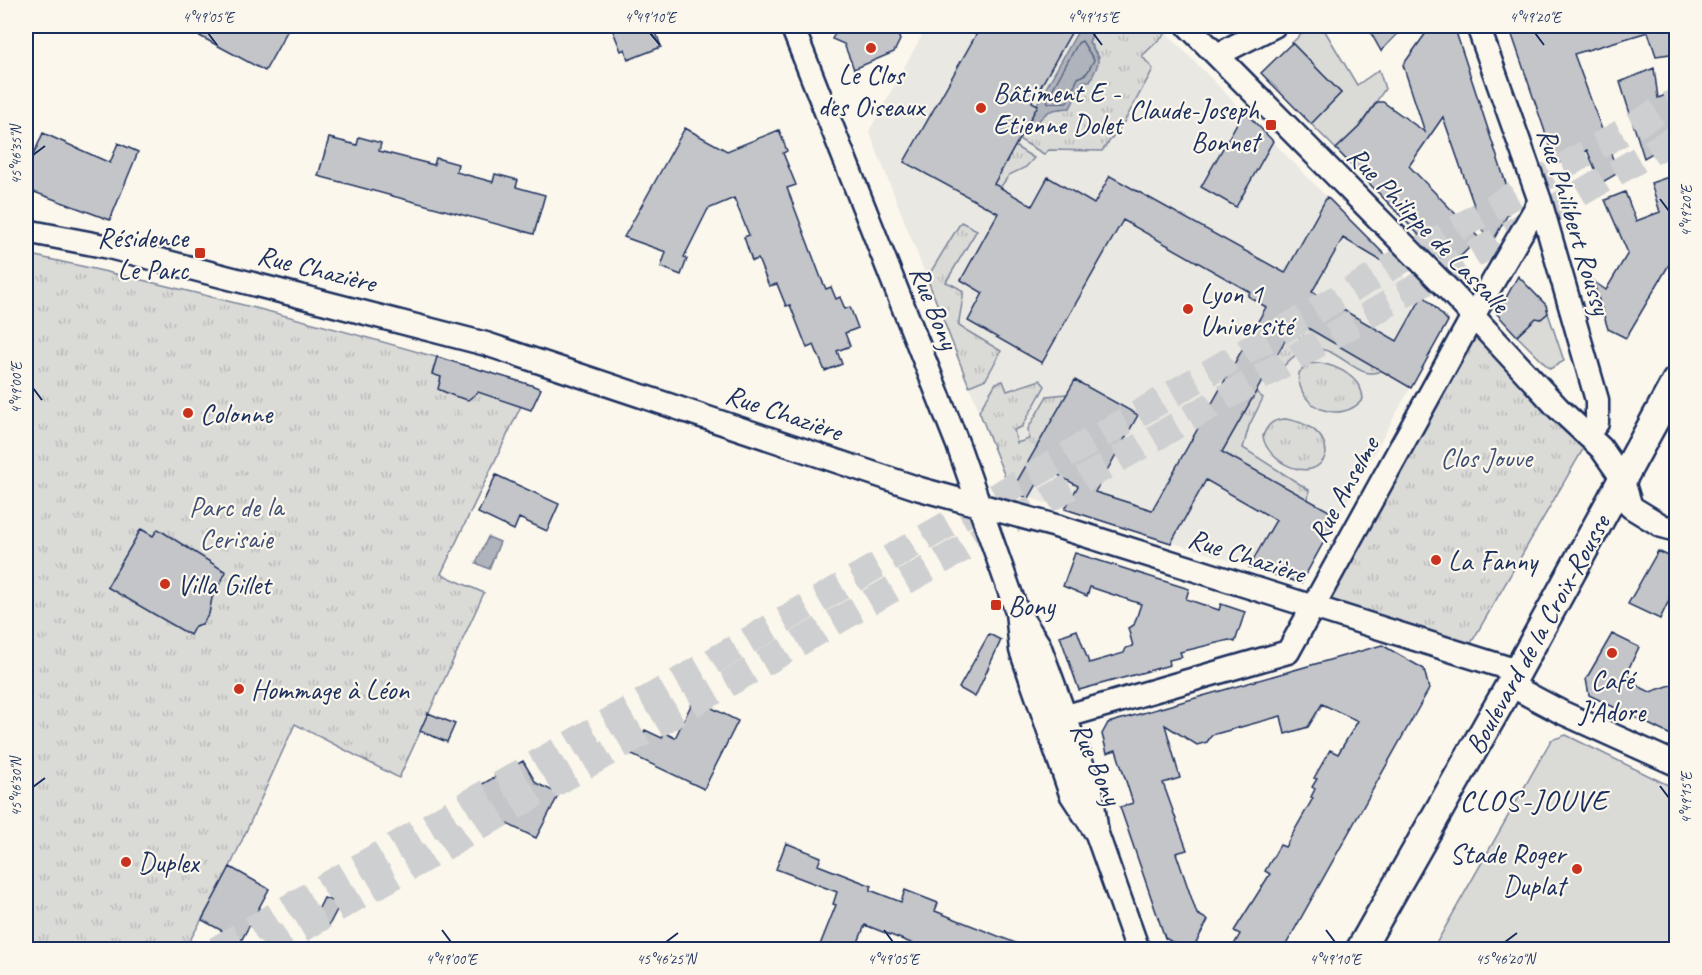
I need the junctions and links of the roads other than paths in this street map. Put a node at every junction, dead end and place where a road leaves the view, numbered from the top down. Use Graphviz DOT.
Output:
graph roads {
  1 [pos="792,26"];
  2 [pos="1188,26"];
  3 [pos="1274,26"];
  4 [pos="1478,26"];
  5 [pos="1217,55"];
  6 [pos="1540,201"];
  7 [pos="26,231"];
  8 [pos="1473,316"];
  9 [pos="1677,381"];
  10 [pos="1587,435"];
  11 [pos="1622,478"];
  12 [pos="978,504"];
  13 [pos="1677,530"];
  14 [pos="1311,607"];
  15 [pos="1514,678"];
  16 [pos="1055,719"];
  17 [pos="1677,764"];
  18 [pos="1138,950"];
  19 [pos="1360,950"];
  1 -- 12 [label="street, Rue Bony"];
  2 -- 5 [label="street, Rue Philippe de Lassalle"];
  3 -- 5 [label="street"];
  4 -- 6 [label="street, Rue Philibert Roussy"];
  5 -- 8 [label="street, Rue Philippe de Lassalle"];
  6 -- 8 [label="street, Rue Anselme"];
  6 -- 10 [label="street, Rue Philibert Roussy"];
  7 -- 12 [label="street, Rue Chazière"];
  8 -- 10 [label="street, Rue Philippe de Lassalle"];
  8 -- 14 [label="street, Rue Anselme"];
  9 -- 11 [label="main road, Boulevard de la Croix-Rousse"];
  10 -- 11 [label="street, Rue Philippe de Lassalle"];
  11 -- 13 [label="street, Rue Philippe de Lassalle"];
  11 -- 15 [label="main road, Boulevard de la Croix-Rousse"];
  12 -- 14 [label="street, Rue Chazière"];
  12 -- 16 [label="street, Rue Bony"];
  14 -- 15 [label="street, Rue Chazière"];
  14 -- 16 [label="street, Rue Anselme"];
  15 -- 17 [label="street, Rue Chazière"];
  15 -- 19 [label="main road, Boulevard de la Croix-Rousse"];
  16 -- 18 [label="street, Rue Bony"];
}
